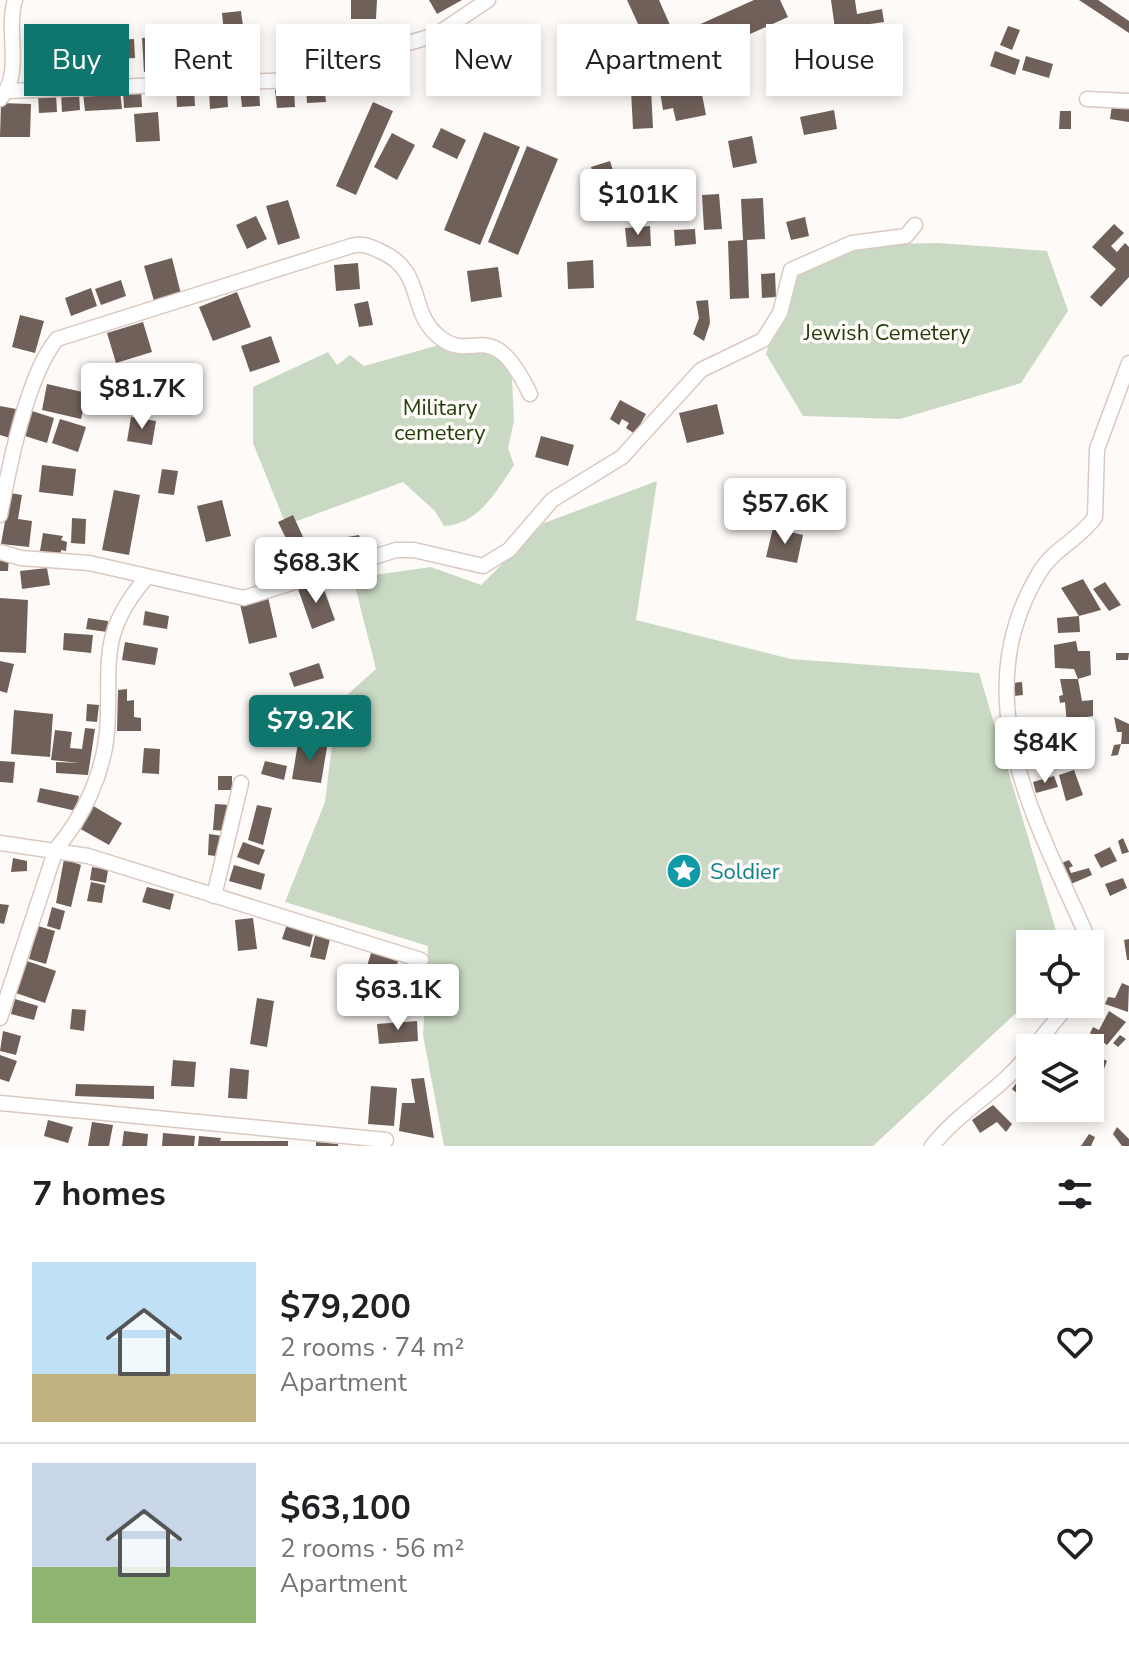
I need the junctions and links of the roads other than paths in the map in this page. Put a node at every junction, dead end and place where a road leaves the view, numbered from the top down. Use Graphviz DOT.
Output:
graph roads {
  1 [pos="15,0"];
  2 [pos="488,0"];
  3 [pos="4,95"];
  4 [pos="1087,99"];
  5 [pos="1129,101"];
  6 [pos="915,225"];
  7 [pos="1129,363"];
  8 [pos="530,394"];
  9 [pos="6,452"];
  10 [pos="0,515"];
  11 [pos="0,552"];
  12 [pos="147,577"];
  13 [pos="241,783"];
  14 [pos="0,843"];
  15 [pos="56,849"];
  16 [pos="214,896"];
  17 [pos="1084,930"];
  18 [pos="421,960"];
  19 [pos="0,1018"];
  20 [pos="1057,1018"];
  21 [pos="1044,1034"];
  22 [pos="1016,1071"];
  23 [pos="0,1103"];
  24 [pos="300,1139"];
  25 [pos="386,1140"];
  26 [pos="932,1146"];
  1 -- 3 [label="street"];
  2 -- 3 [label="street"];
  4 -- 5 [label="street"];
  6 -- 12 [label="street"];
  7 -- 17 [label="street"];
  8 -- 9 [label="street"];
  9 -- 10 [label="street"];
  11 -- 12 [label="street"];
  12 -- 15 [label="street"];
  13 -- 16 [label="street"];
  14 -- 15 [label="street"];
  15 -- 16 [label="street"];
  15 -- 19 [label="street"];
  16 -- 18 [label="street"];
  20 -- 21 [label="street"];
  22 -- 26 [label="street"];
  23 -- 24 [label="street"];
  24 -- 25 [label="street"];
}
